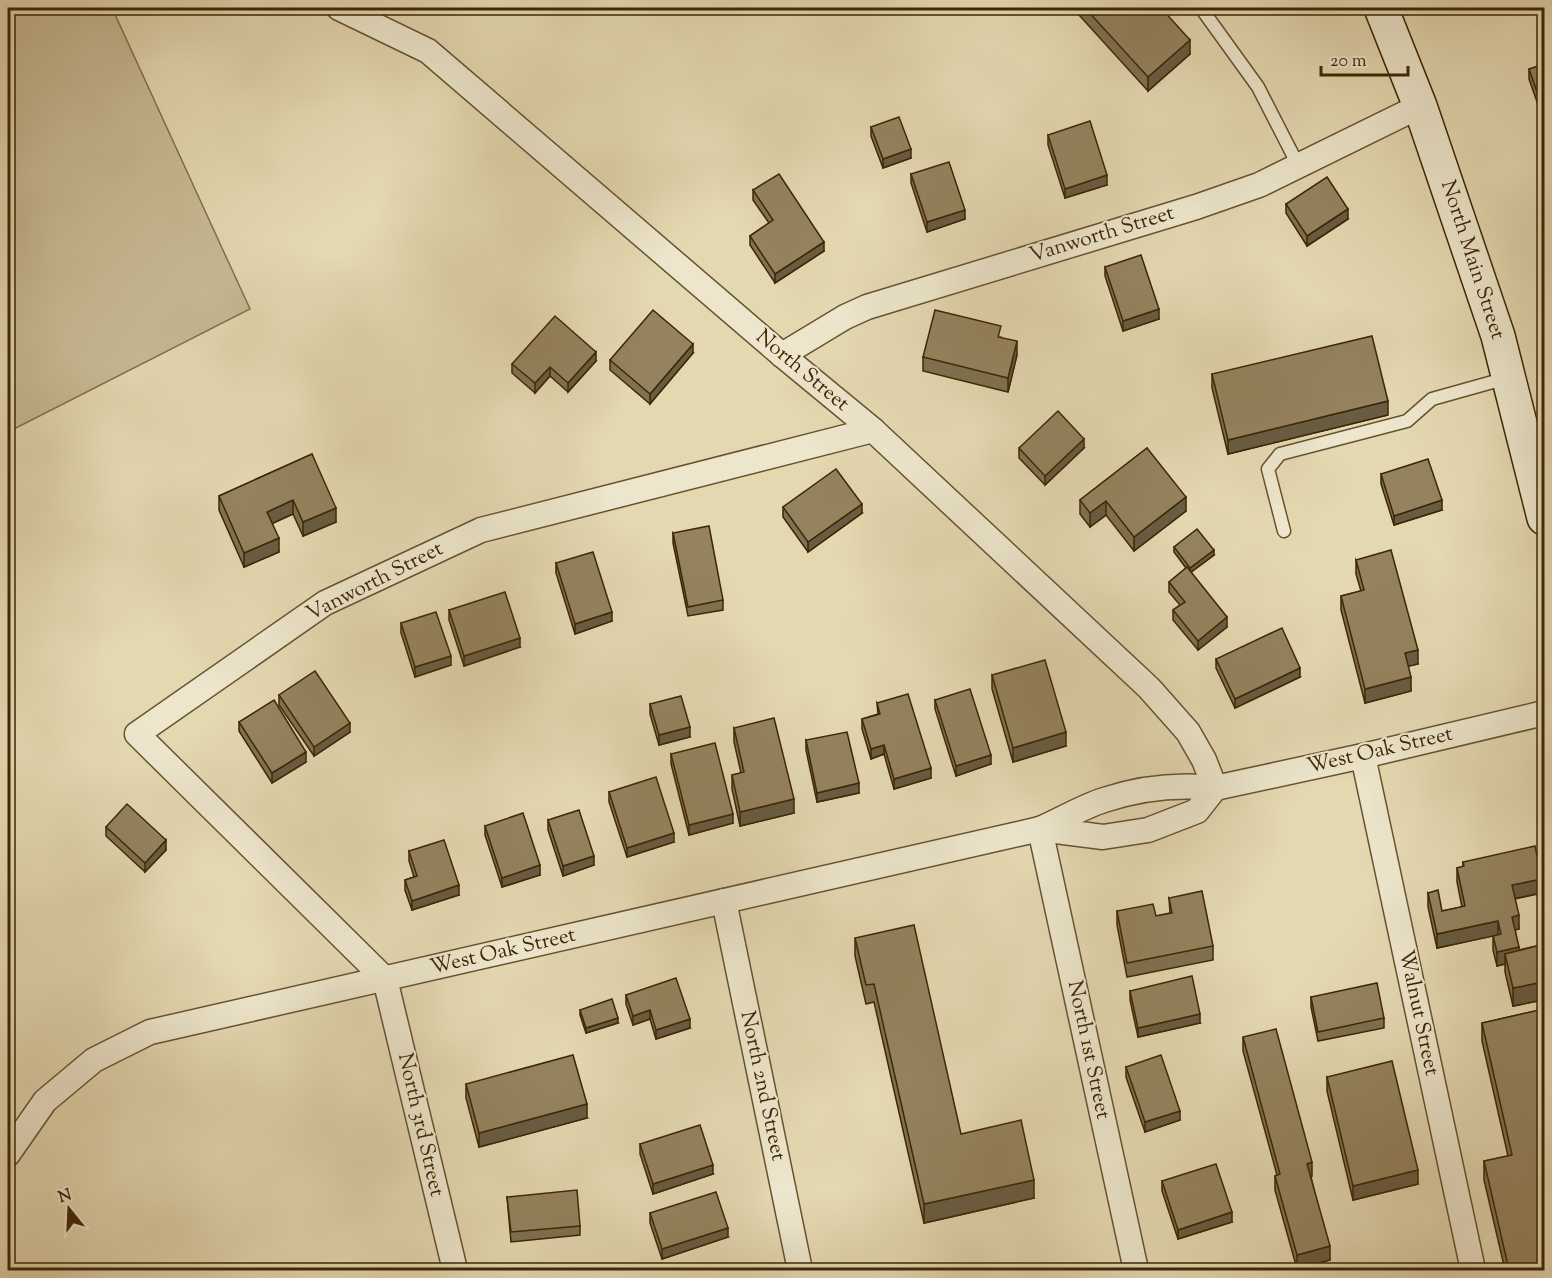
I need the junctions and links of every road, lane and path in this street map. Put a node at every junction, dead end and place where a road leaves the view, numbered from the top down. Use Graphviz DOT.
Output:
graph roads {
  1 [pos="339,8"];
  2 [pos="1202,8"];
  3 [pos="1381,8"];
  4 [pos="1420,106"];
  5 [pos="1298,165"];
  6 [pos="782,355"];
  7 [pos="1509,378"];
  8 [pos="873,430"];
  9 [pos="1545,518"];
  10 [pos="1284,531"];
  11 [pos="1545,712"];
  12 [pos="1363,756"];
  13 [pos="1215,788"];
  14 [pos="1040,829"];
  15 [pos="724,901"];
  16 [pos="385,979"];
  17 [pos="8,1153"];
  18 [pos="455,1270"];
  19 [pos="800,1270"];
  20 [pos="1136,1270"];
  21 [pos="1473,1270"];
  1 -- 6 [label="street, North Street"];
  2 -- 5 [label="lane"];
  3 -- 4 [label="main road, North Main Street"];
  4 -- 5 [label="street, Vanworth Street"];
  4 -- 7 [label="main road, North Main Street"];
  5 -- 6 [label="street, Vanworth Street"];
  6 -- 8 [label="street, North Street"];
  7 -- 9 [label="main road, North Main Street"];
  7 -- 10 [label="lane"];
  8 -- 13 [label="street, North Street"];
  8 -- 16 [label="street, Vanworth Street"];
  11 -- 12 [label="street, West Oak Street"];
  12 -- 13 [label="street, West Oak Street"];
  12 -- 21 [label="street, Walnut Street"];
  13 -- 14 [label="street, West Oak Street"];
  13 -- 14 [label="street, West Oak Street"];
  14 -- 15 [label="street, West Oak Street"];
  14 -- 20 [label="street, North 1st Street"];
  15 -- 16 [label="street, West Oak Street"];
  15 -- 19 [label="street, North 2nd Street"];
  16 -- 17 [label="street, West Oak Street"];
  16 -- 18 [label="street, North 3rd Street"];
}
